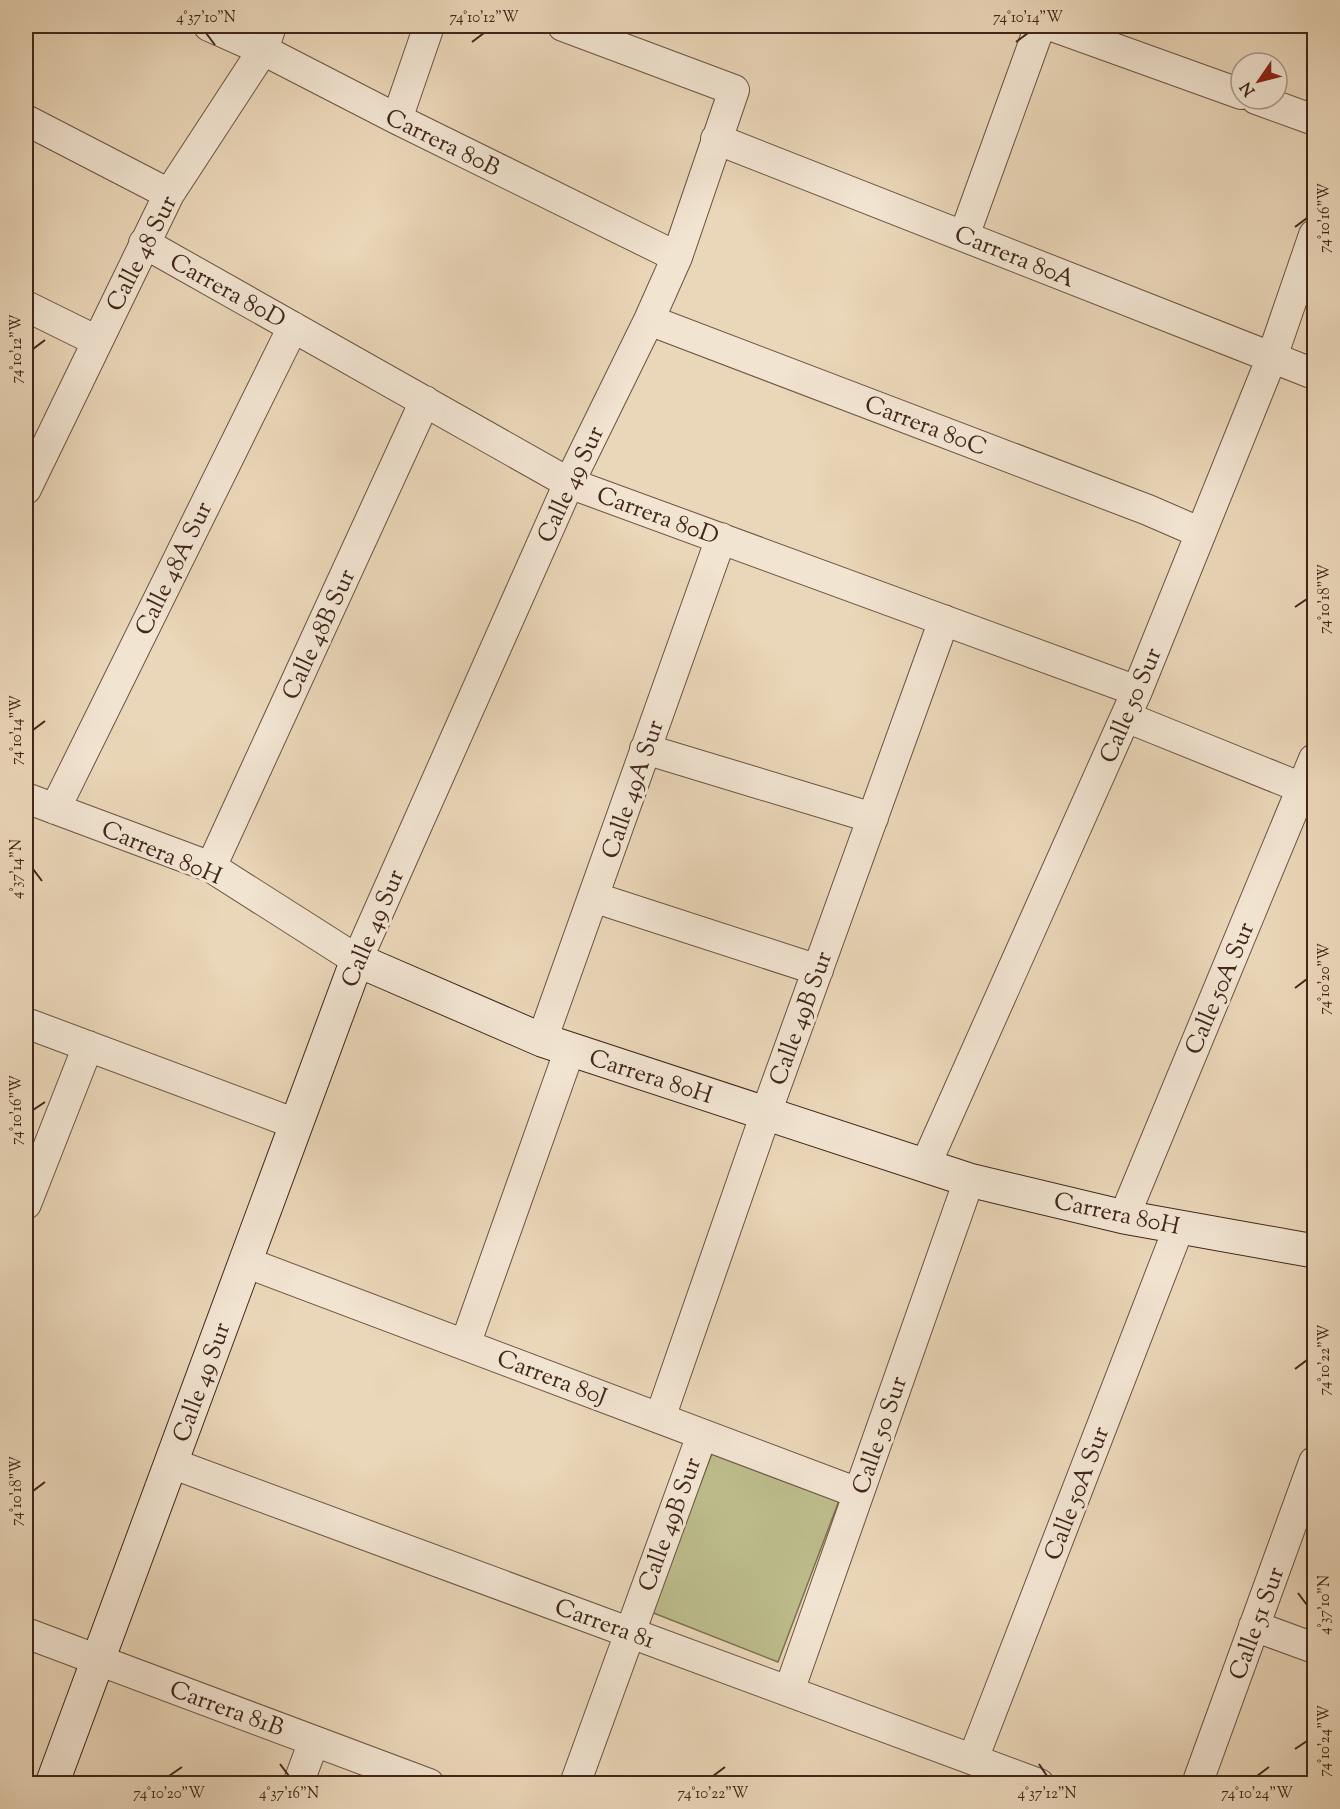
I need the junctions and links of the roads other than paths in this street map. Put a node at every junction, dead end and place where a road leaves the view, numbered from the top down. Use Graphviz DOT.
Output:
graph roads {
  1 [pos="209,26"];
  2 [pos="429,26"];
  3 [pos="563,26"];
  4 [pos="1040,26"];
  5 [pos="1052,26"];
  6 [pos="267,38"];
  7 [pos="1229,90"];
  8 [pos="1289,111"];
  9 [pos="397,119"];
  10 [pos="26,120"];
  11 [pos="1314,120"];
  12 [pos="716,139"];
  13 [pos="169,194"];
  14 [pos="1314,235"];
  15 [pos="964,236"];
  16 [pos="144,243"];
  17 [pos="677,257"];
  18 [pos="26,306"];
  19 [pos="649,320"];
  20 [pos="293,327"];
  21 [pos="97,341"];
  22 [pos="1272,357"];
  23 [pos="1314,374"];
  24 [pos="425,401"];
  25 [pos="28,479"];
  26 [pos="569,483"];
  27 [pos="1202,533"];
  28 [pos="721,538"];
  29 [pos="944,620"];
  30 [pos="1131,704"];
  31 [pos="645,749"];
  32 [pos="1314,759"];
  33 [pos="1302,788"];
  34 [pos="26,798"];
  35 [pos="55,809"];
  36 [pos="873,818"];
  37 [pos="211,867"];
  38 [pos="593,897"];
  39 [pos="357,960"];
  40 [pos="818,970"];
  41 [pos="26,1023"];
  42 [pos="556,1045"];
  43 [pos="88,1046"];
  44 [pos="766,1113"];
  45 [pos="296,1124"];
  46 [pos="925,1166"];
  47 [pos="969,1180"];
  48 [pos="26,1204"];
  49 [pos="1124,1217"];
  50 [pos="1179,1227"];
  51 [pos="1314,1251"];
  52 [pos="246,1262"];
  53 [pos="465,1345"];
  54 [pos="660,1418"];
  55 [pos="702,1435"];
  56 [pos="1314,1461"];
  57 [pos="171,1463"];
  58 [pos="858,1493"];
  59 [pos="1254,1626"];
  60 [pos="630,1632"];
  61 [pos="26,1633"];
  62 [pos="1314,1648"];
  63 [pos="98,1660"];
  64 [pos="789,1691"];
  65 [pos="314,1741"];
  66 [pos="973,1759"];
  67 [pos="52,1784"];
  68 [pos="298,1784"];
  69 [pos="429,1784"];
  70 [pos="575,1784"];
  71 [pos="1039,1784"];
  72 [pos="1197,1784"];
  1 -- 6 [label="street, Carrera 80B"];
  2 -- 9 [label="street"];
  3 -- 12 [label="street, Calle 49 Sur"];
  4 -- 15 [label="street"];
  5 -- 7 [label="street"];
  6 -- 9 [label="street, Carrera 80B"];
  6 -- 13 [label="street, Calle 48 Sur"];
  8 -- 11 [label="street"];
  9 -- 17 [label="street, Carrera 80B"];
  10 -- 13 [label="street"];
  12 -- 15 [label="street, Carrera 80A"];
  12 -- 17 [label="street, Calle 49 Sur"];
  13 -- 16 [label="street, Calle 48 Sur"];
  14 -- 22 [label="street, Calle 50 Sur"];
  15 -- 22 [label="street, Carrera 80A"];
  16 -- 20 [label="street, Carrera 80D"];
  16 -- 21 [label="street, Calle 48 Sur"];
  17 -- 19 [label="street, Calle 49 Sur"];
  18 -- 21 [label="street"];
  19 -- 26 [label="street, Calle 49 Sur"];
  19 -- 27 [label="street, Carrera 80C"];
  20 -- 24 [label="street, Carrera 80D"];
  20 -- 35 [label="street, Calle 48A Sur"];
  21 -- 25 [label="street, Calle 48 Sur"];
  22 -- 23 [label="street, Carrera 80A"];
  22 -- 27 [label="street, Calle 50 Sur"];
  24 -- 26 [label="street, Carrera 80D"];
  24 -- 37 [label="street, Calle 48B Sur"];
  26 -- 28 [label="street, Carrera 80D"];
  26 -- 39 [label="street, Calle 49 Sur"];
  27 -- 30 [label="street, Calle 50 Sur"];
  28 -- 29 [label="street, Carrera 80D"];
  28 -- 31 [label="street, Calle 49A Sur"];
  29 -- 30 [label="street, Carrera 80D"];
  29 -- 36 [label="street, Calle 49B Sur"];
  30 -- 33 [label="street, Carrera 80D"];
  30 -- 46 [label="street, Calle 50 Sur"];
  31 -- 36 [label="street"];
  31 -- 38 [label="street, Calle 49A Sur"];
  32 -- 33 [label="street, Calle 50A Sur"];
  33 -- 49 [label="street, Calle 50A Sur"];
  34 -- 35 [label="street, Carrera 80H"];
  35 -- 37 [label="street, Carrera 80H"];
  36 -- 40 [label="street, Calle 49B Sur"];
  37 -- 39 [label="street, Carrera 80H"];
  38 -- 40 [label="street"];
  38 -- 42 [label="street, Calle 49A Sur"];
  39 -- 42 [label="street, Carrera 80H"];
  39 -- 45 [label="street, Calle 49 Sur"];
  40 -- 44 [label="street, Calle 49B Sur"];
  41 -- 43 [label="street"];
  42 -- 44 [label="street, Carrera 80H"];
  42 -- 53 [label="street, Calle 49A Sur"];
  43 -- 45 [label="street"];
  43 -- 48 [label="street"];
  44 -- 46 [label="street, Carrera 80H"];
  44 -- 54 [label="street, Calle 49B Sur"];
  45 -- 52 [label="street, Calle 49 Sur"];
  46 -- 47 [label="street, Carrera 80H"];
  47 -- 49 [label="street, Carrera 80H"];
  47 -- 58 [label="street, Calle 50 Sur"];
  49 -- 50 [label="street, Carrera 80H"];
  50 -- 51 [label="street, Carrera 80H"];
  50 -- 66 [label="street, Calle 50A Sur"];
  52 -- 53 [label="street, Carrera 80J"];
  52 -- 57 [label="street, Calle 49 Sur"];
  53 -- 54 [label="street, Carrera 80J"];
  54 -- 55 [label="street, Carrera 80J"];
  55 -- 58 [label="street, Carrera 80J"];
  55 -- 60 [label="street, Calle 49B Sur"];
  56 -- 59 [label="street, Calle 51 Sur"];
  57 -- 60 [label="street, Carrera 81"];
  57 -- 63 [label="street, Calle 49 Sur"];
  58 -- 64 [label="street, Calle 50 Sur"];
  59 -- 62 [label="street"];
  59 -- 72 [label="street, Calle 51 Sur"];
  60 -- 64 [label="street, Carrera 81"];
  60 -- 70 [label="street, Calle 49B Sur"];
  61 -- 63 [label="street, Carrera 81B"];
  63 -- 65 [label="street, Carrera 81B"];
  63 -- 67 [label="street, Calle 49 Sur"];
  64 -- 66 [label="street, Carrera 81"];
  65 -- 68 [label="street"];
  65 -- 69 [label="street, Carrera 81B"];
  66 -- 71 [label="street, Carrera 81"];
}
